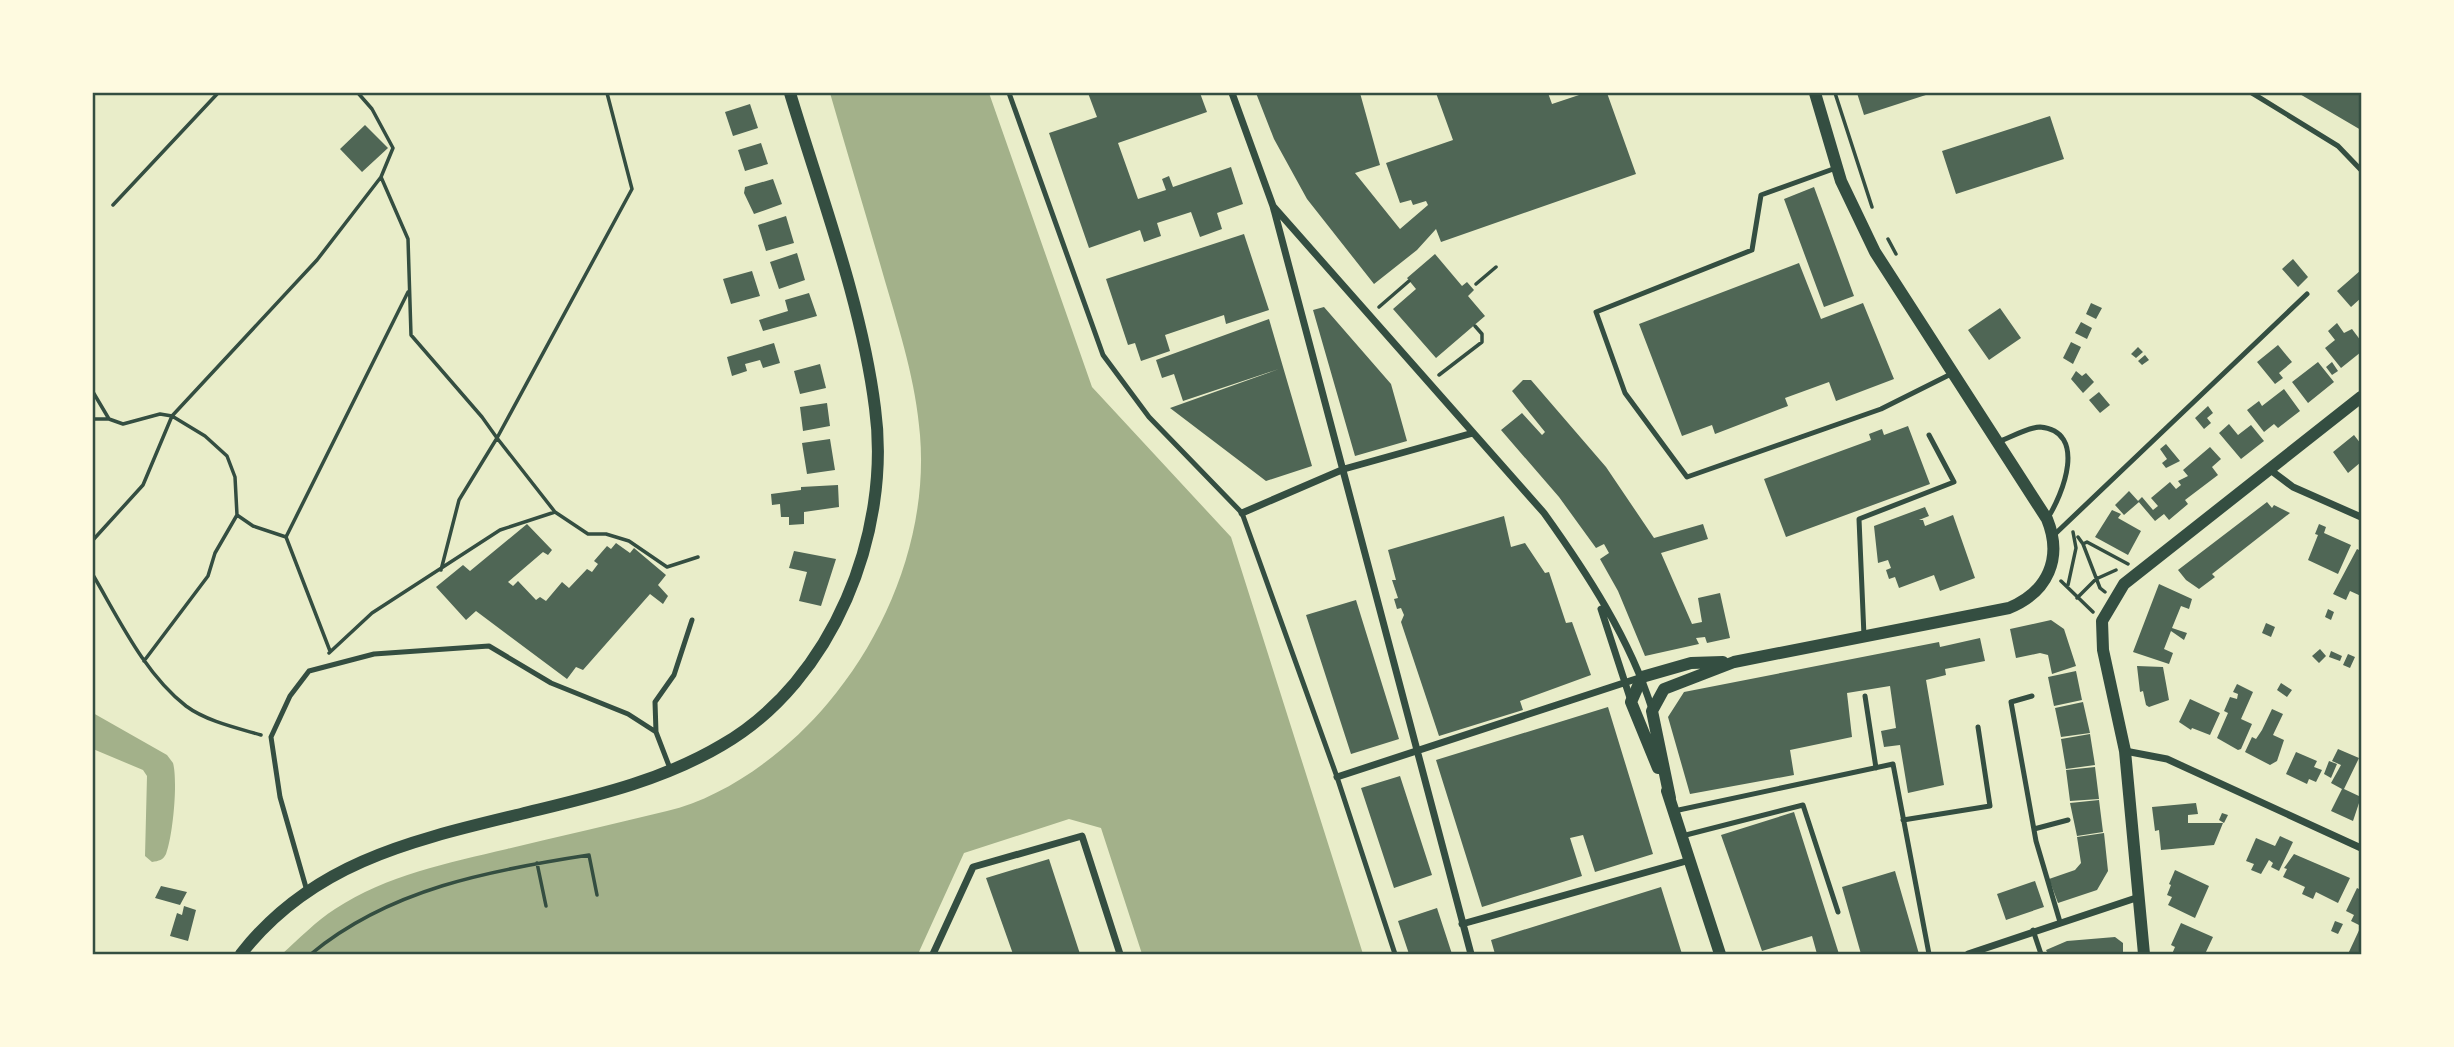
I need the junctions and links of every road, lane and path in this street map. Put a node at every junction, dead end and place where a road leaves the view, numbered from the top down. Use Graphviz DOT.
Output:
graph roads {
  1 [pos="218,93"];
  2 [pos="358,93"];
  3 [pos="607,93"];
  4 [pos="789,93"];
  5 [pos="1009,93"];
  6 [pos="1232,93"];
  7 [pos="1815,93"];
  8 [pos="1835,93"];
  9 [pos="2252,93"];
  10 [pos="1837,167"];
  11 [pos="2361,170"];
  12 [pos="381,177"];
  13 [pos="113,205"];
  14 [pos="1273,206"];
  15 [pos="1874,212"];
  16 [pos="1884,233"];
  17 [pos="1897,256"];
  18 [pos="1496,267"];
  19 [pos="1409,281"];
  20 [pos="1476,284"];
  21 [pos="409,289"];
  22 [pos="2307,294"];
  23 [pos="1369,315"];
  24 [pos="1475,326"];
  25 [pos="93,329"];
  26 [pos="93,358"];
  27 [pos="1953,373"];
  28 [pos="1429,383"];
  29 [pos="93,392"];
  30 [pos="2361,397"];
  31 [pos="172,416"];
  32 [pos="93,419"];
  33 [pos="109,419"];
  34 [pos="1473,433"];
  35 [pos="1929,435"];
  36 [pos="497,438"];
  37 [pos="1998,442"];
  38 [pos="1344,469"];
  39 [pos="2269,469"];
  40 [pos="555,512"];
  41 [pos="1242,513"];
  42 [pos="237,515"];
  43 [pos="2361,517"];
  44 [pos="2048,519"];
  45 [pos="2066,523"];
  46 [pos="2054,535"];
  47 [pos="2076,535"];
  48 [pos="286,537"];
  49 [pos="93,540"];
  50 [pos="2083,544"];
  51 [pos="698,557"];
  52 [pos="441,570"];
  53 [pos="2049,574"];
  54 [pos="93,575"];
  55 [pos="2096,579"];
  56 [pos="2067,585"];
  57 [pos="1598,598"];
  58 [pos="2077,598"];
  59 [pos="692,620"];
  60 [pos="2102,621"];
  61 [pos="1864,636"];
  62 [pos="330,651"];
  63 [pos="144,662"];
  64 [pos="1734,662"];
  65 [pos="309,671"];
  66 [pos="1637,684"];
  67 [pos="1865,696"];
  68 [pos="2032,696"];
  69 [pos="1659,698"];
  70 [pos="1652,710"];
  71 [pos="1978,727"];
  72 [pos="656,732"];
  73 [pos="271,737"];
  74 [pos="1419,750"];
  75 [pos="2124,751"];
  76 [pos="1876,768"];
  77 [pos="671,771"];
  78 [pos="1337,777"];
  79 [pos="1672,805"];
  80 [pos="1903,820"];
  81 [pos="2068,820"];
  82 [pos="2034,829"];
  83 [pos="1682,836"];
  84 [pos="2361,848"];
  85 [pos="1689,860"];
  86 [pos="537,863"];
  87 [pos="307,891"];
  88 [pos="597,895"];
  89 [pos="2139,897"];
  90 [pos="546,906"];
  91 [pos="1838,912"];
  92 [pos="2060,922"];
  93 [pos="1462,924"];
  94 [pos="2033,930"];
  95 [pos="241,954"];
  96 [pos="311,954"];
  97 [pos="933,954"];
  98 [pos="1120,954"];
  99 [pos="1395,954"];
  100 [pos="1471,954"];
  101 [pos="1720,954"];
  102 [pos="1929,954"];
  103 [pos="1968,954"];
  104 [pos="2041,954"];
  105 [pos="2144,954"];
  1 -- 13 [label="path"];
  2 -- 12 [label="path"];
  3 -- 36 [label="path"];
  4 -- 77 [label="street"];
  5 -- 41 [label="lane"];
  6 -- 14 [label="street"];
  7 -- 10 [label="street"];
  8 -- 15 [label="path"];
  9 -- 11 [label="lane"];
  10 -- 27 [label="street"];
  10 -- 27 [label="lane"];
  12 -- 21 [label="path"];
  12 -- 31 [label="path"];
  14 -- 23 [label="street"];
  14 -- 38 [label="street"];
  16 -- 17 [label="path"];
  18 -- 20 [label="path"];
  19 -- 23 [label="path"];
  21 -- 36 [label="path"];
  21 -- 48 [label="path"];
  22 -- 45 [label="lane"];
  23 -- 28 [label="street"];
  24 -- 28 [label="path"];
  25 -- 26 [label="path"];
  27 -- 37 [label="street"];
  28 -- 34 [label="street"];
  29 -- 33 [label="path"];
  30 -- 39 [label="street"];
  31 -- 33 [label="path"];
  31 -- 42 [label="path"];
  31 -- 49 [label="path"];
  32 -- 33 [label="path"];
  34 -- 38 [label="street"];
  34 -- 57 [label="street"];
  35 -- 61 [label="lane"];
  36 -- 40 [label="path"];
  36 -- 52 [label="path"];
  37 -- 44 [label="street"];
  37 -- 44 [label="lane"];
  38 -- 41 [label="street"];
  38 -- 74 [label="street"];
  39 -- 43 [label="street"];
  39 -- 60 [label="street"];
  40 -- 51 [label="path"];
  40 -- 52 [label="path"];
  41 -- 78 [label="lane"];
  42 -- 48 [label="path"];
  42 -- 63 [label="path"];
  44 -- 46 [label="street"];
  45 -- 46 [label="lane"];
  45 -- 47 [label="path"];
  46 -- 53 [label="street"];
  47 -- 50 [label="path"];
  47 -- 56 [label="path"];
  48 -- 62 [label="path"];
  50 -- 55 [label="path"];
  50 -- 55 [label="path"];
  52 -- 62 [label="path"];
  53 -- 56 [label="path"];
  53 -- 61 [label="street"];
  54 -- 63 [label="path"];
  55 -- 58 [label="path"];
  56 -- 58 [label="path"];
  57 -- 66 [label="street"];
  57 -- 66 [label="street"];
  58 -- 60 [label="path"];
  59 -- 72 [label="lane"];
  60 -- 75 [label="street"];
  61 -- 64 [label="street"];
  62 -- 65 [label="path"];
  63 -- 73 [label="path"];
  64 -- 66 [label="street"];
  64 -- 69 [label="street"];
  65 -- 72 [label="lane"];
  65 -- 73 [label="lane"];
  66 -- 69 [label="street"];
  66 -- 70 [label="street"];
  66 -- 74 [label="street"];
  66 -- 79 [label="street"];
  67 -- 76 [label="lane"];
  68 -- 82 [label="lane"];
  69 -- 70 [label="street"];
  70 -- 79 [label="street"];
  71 -- 80 [label="lane"];
  72 -- 77 [label="lane"];
  73 -- 87 [label="lane"];
  74 -- 78 [label="street"];
  74 -- 93 [label="street"];
  75 -- 84 [label="street"];
  75 -- 89 [label="street"];
  76 -- 79 [label="lane"];
  76 -- 80 [label="lane"];
  77 -- 87 [label="street"];
  78 -- 99 [label="lane"];
  79 -- 83 [label="street"];
  80 -- 102 [label="lane"];
  81 -- 82 [label="lane"];
  82 -- 92 [label="lane"];
  83 -- 85 [label="street"];
  83 -- 91 [label="lane"];
  85 -- 93 [label="street"];
  85 -- 101 [label="street"];
  86 -- 88 [label="path"];
  86 -- 90 [label="path"];
  86 -- 96 [label="path"];
  87 -- 95 [label="street"];
  89 -- 92 [label="street"];
  89 -- 105 [label="street"];
  92 -- 94 [label="street"];
  93 -- 100 [label="street"];
  94 -- 103 [label="street"];
  94 -- 104 [label="lane"];
  97 -- 98 [label="street"];
}
